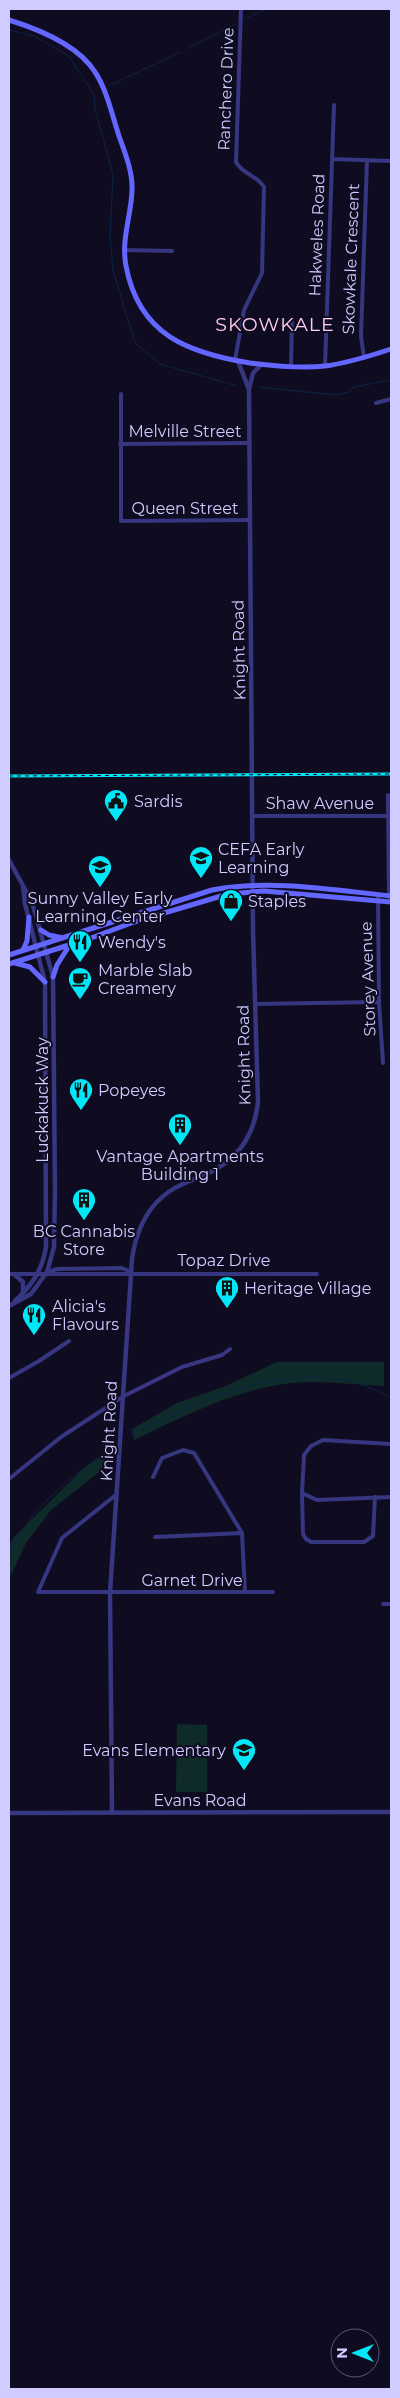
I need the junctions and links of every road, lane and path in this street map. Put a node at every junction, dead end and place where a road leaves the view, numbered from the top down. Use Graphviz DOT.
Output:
graph roads {
  1 [pos="241,9"];
  2 [pos="9,20"];
  3 [pos="334,105"];
  4 [pos="332,159"];
  5 [pos="367,160"];
  6 [pos="391,161"];
  7 [pos="124,250"];
  8 [pos="172,251"];
  9 [pos="292,318"];
  10 [pos="391,349"];
  11 [pos="364,358"];
  12 [pos="236,360"];
  13 [pos="261,364"];
  14 [pos="325,366"];
  15 [pos="291,367"];
  16 [pos="249,388"];
  17 [pos="121,394"];
  18 [pos="391,399"];
  19 [pos="376,404"];
  20 [pos="250,443"];
  21 [pos="120,444"];
  22 [pos="250,520"];
  23 [pos="388,795"];
  24 [pos="252,816"];
  25 [pos="388,816"];
  26 [pos="9,860"];
  27 [pos="22,883"];
  28 [pos="253,885"];
  29 [pos="253,892"];
  30 [pos="378,898"];
  31 [pos="390,899"];
  32 [pos="29,917"];
  33 [pos="41,930"];
  34 [pos="63,938"];
  35 [pos="45,944"];
  36 [pos="37,946"];
  37 [pos="69,946"];
  38 [pos="22,950"];
  39 [pos="47,952"];
  40 [pos="40,954"];
  41 [pos="9,955"];
  42 [pos="12,964"];
  43 [pos="53,977"];
  44 [pos="45,982"];
  45 [pos="379,1002"];
  46 [pos="255,1004"];
  47 [pos="383,1063"];
  48 [pos="47,1272"];
  49 [pos="131,1272"];
  50 [pos="39,1273"];
  51 [pos="11,1274"];
  52 [pos="317,1274"];
  53 [pos="22,1294"];
  54 [pos="10,1305"];
  55 [pos="69,1341"];
  56 [pos="230,1349"];
  57 [pos="9,1378"];
  58 [pos="124,1396"];
  59 [pos="391,1444"];
  60 [pos="153,1477"];
  61 [pos="9,1479"];
  62 [pos="118,1493"];
  63 [pos="302,1493"];
  64 [pos="375,1497"];
  65 [pos="391,1497"];
  66 [pos="242,1533"];
  67 [pos="155,1537"];
  68 [pos="245,1592"];
  69 [pos="273,1592"];
  70 [pos="110,1593"];
  71 [pos="383,1604"];
  72 [pos="391,1604"];
  73 [pos="112,1812"];
  74 [pos="391,1812"];
  75 [pos="9,1813"];
  1 -- 12 [label="street, Ranchero Drive"];
  2 -- 7 [label="main road"];
  3 -- 4 [label="street, Hakweles Road"];
  4 -- 5 [label="street"];
  4 -- 14 [label="street, Hakweles Road"];
  5 -- 6 [label="street"];
  5 -- 11 [label="street, Skowkale Crescent"];
  7 -- 8 [label="street"];
  7 -- 12 [label="main road"];
  9 -- 15 [label="street"];
  10 -- 11 [label="main road"];
  11 -- 14 [label="main road"];
  12 -- 13 [label="main road"];
  12 -- 16 [label="street, Knight Road"];
  13 -- 15 [label="main road"];
  13 -- 16 [label="street, Knight Road"];
  14 -- 15 [label="main road"];
  16 -- 20 [label="street, Knight Road"];
  17 -- 21 [label="street"];
  18 -- 19 [label="street"];
  20 -- 21 [label="street, Melville Street"];
  20 -- 22 [label="street, Knight Road"];
  21 -- 22 [label="street, Queen Street"];
  22 -- 24 [label="street, Knight Road"];
  23 -- 25 [label="street"];
  24 -- 25 [label="street, Shaw Avenue"];
  24 -- 28 [label="street, Knight Road"];
  25 -- 31 [label="street"];
  26 -- 27 [label="street, Luckakuck Way"];
  27 -- 32 [label="street, Luckakuck Way"];
  27 -- 33 [label="street, Luckakuck Way"];
  28 -- 29 [label="street, Knight Road"];
  28 -- 30 [label="main road"];
  28 -- 34 [label="main road"];
  29 -- 30 [label="main road"];
  29 -- 37 [label="main road"];
  29 -- 46 [label="street, Knight Road"];
  30 -- 31 [label="main road"];
  30 -- 45 [label="street, Storey Avenue"];
  32 -- 36 [label="street, Luckakuck Way"];
  32 -- 38 [label="main road"];
  33 -- 34 [label="main road"];
  33 -- 35 [label="street, Luckakuck Way"];
  34 -- 35 [label="main road"];
  35 -- 36 [label="main road"];
  35 -- 39 [label="street, Luckakuck Way"];
  36 -- 38 [label="main road"];
  36 -- 40 [label="street, Luckakuck Way"];
  37 -- 39 [label="main road"];
  37 -- 43 [label="main road"];
  38 -- 41 [label="main road"];
  39 -- 40 [label="main road"];
  39 -- 43 [label="street, Luckakuck Way"];
  40 -- 42 [label="main road"];
  40 -- 44 [label="street, Luckakuck Way"];
  42 -- 44 [label="main road"];
  43 -- 48 [label="street, Luckakuck Way"];
  44 -- 50 [label="street, Luckakuck Way"];
  45 -- 46 [label="street"];
  45 -- 47 [label="street, Storey Avenue"];
  46 -- 49 [label="street, Knight Road"];
  48 -- 49 [label="street, Topaz Drive"];
  48 -- 50 [label="street, Topaz Drive"];
  48 -- 54 [label="street, Luckakuck Way"];
  49 -- 52 [label="street, Topaz Drive"];
  49 -- 58 [label="street, Knight Road"];
  50 -- 51 [label="street, Topaz Drive"];
  50 -- 53 [label="street, Luckakuck Way"];
  51 -- 53 [label="street"];
  53 -- 54 [label="street, Luckakuck Way"];
  55 -- 57 [label="street"];
  56 -- 58 [label="street"];
  58 -- 61 [label="street"];
  58 -- 62 [label="street, Knight Road"];
  59 -- 63 [label="street"];
  60 -- 66 [label="street"];
  62 -- 70 [label="street, Knight Road"];
  62 -- 70 [label="street, Garnet Drive"];
  63 -- 64 [label="street"];
  63 -- 64 [label="street"];
  64 -- 65 [label="street"];
  66 -- 67 [label="street"];
  66 -- 68 [label="street"];
  68 -- 69 [label="street, Garnet Drive"];
  68 -- 70 [label="street, Garnet Drive"];
  70 -- 73 [label="street, Knight Road"];
  71 -- 72 [label="street"];
  73 -- 74 [label="street, Evans Road"];
  73 -- 75 [label="street, Evans Road"];
}
